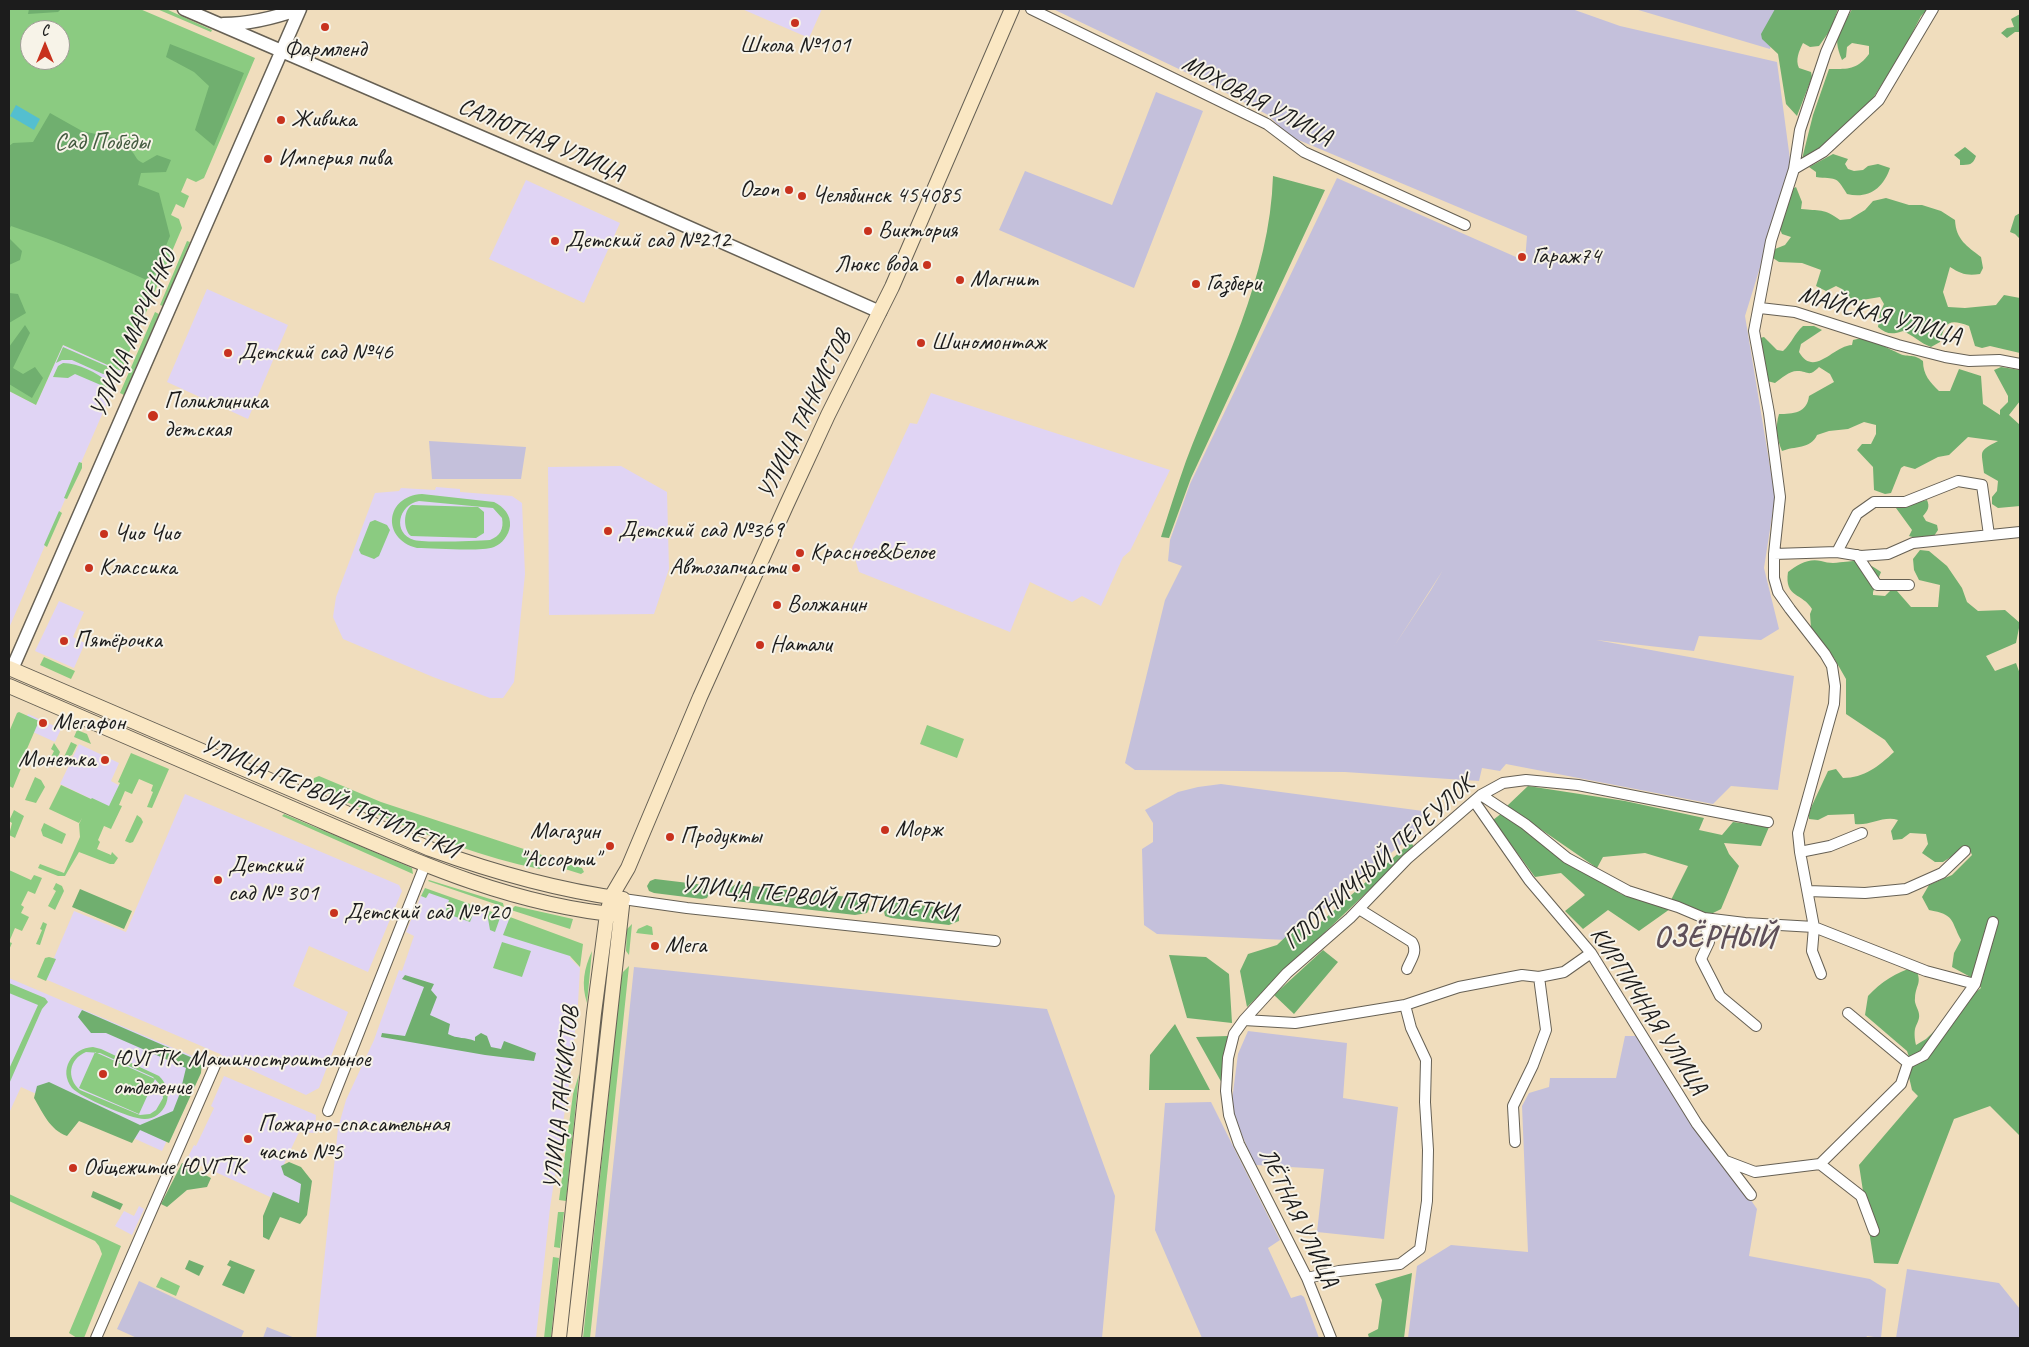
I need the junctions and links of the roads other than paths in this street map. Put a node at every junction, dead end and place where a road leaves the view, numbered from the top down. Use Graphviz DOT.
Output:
graph roads {
  1 [pos="184,9"];
  2 [pos="299,9"];
  3 [pos="1012,9"];
  4 [pos="1031,9"];
  5 [pos="1845,9"];
  6 [pos="1933,9"];
  7 [pos="218,23"];
  8 [pos="281,51"];
  9 [pos="1794,169"];
  10 [pos="1465,225"];
  11 [pos="1760,308"];
  12 [pos="880,312"];
  13 [pos="2020,364"];
  14 [pos="2020,532"];
  15 [pos="1990,535"];
  16 [pos="1837,552"];
  17 [pos="1774,554"];
  18 [pos="1856,555"];
  19 [pos="1909,585"];
  20 [pos="10,671"];
  21 [pos="9,686"];
  22 [pos="1477,798"];
  23 [pos="1768,822"];
  24 [pos="1862,833"];
  25 [pos="1965,851"];
  26 [pos="1800,852"];
  27 [pos="425,865"];
  28 [pos="1808,891"];
  29 [pos="617,898"];
  30 [pos="639,902"];
  31 [pos="1359,908"];
  32 [pos="607,914"];
  33 [pos="621,915"];
  34 [pos="1704,918"];
  35 [pos="1993,922"];
  36 [pos="1814,927"];
  37 [pos="995,941"];
  38 [pos="1591,953"];
  39 [pos="1406,969"];
  40 [pos="1821,974"];
  41 [pos="1539,977"];
  42 [pos="1975,984"];
  43 [pos="1405,1005"];
  44 [pos="1848,1013"];
  45 [pos="1244,1020"];
  46 [pos="1756,1026"];
  47 [pos="216,1062"];
  48 [pos="1908,1063"];
  49 [pos="328,1111"];
  50 [pos="1229,1115"];
  51 [pos="1516,1142"];
  52 [pos="1725,1161"];
  53 [pos="1820,1164"];
  54 [pos="1751,1195"];
  55 [pos="1874,1231"];
  56 [pos="1307,1278"];
  57 [pos="96,1338"];
  58 [pos="559,1338"];
  59 [pos="574,1338"];
  60 [pos="1331,1338"];
  1 -- 7 [label="street, САЛЮТНАЯ УЛИЦА"];
  2 -- 7 [label="street"];
  2 -- 8 [label="street, УЛИЦА МАРЧЕНКО"];
  3 -- 12 [label="main road, УЛИЦА ТАНКИСТОВ"];
  4 -- 10 [label="street, МОХОВАЯ УЛИЦА"];
  5 -- 9 [label="street"];
  6 -- 9 [label="street"];
  7 -- 8 [label="street, САЛЮТНАЯ УЛИЦА"];
  8 -- 12 [label="street, САЛЮТНАЯ УЛИЦА"];
  8 -- 20 [label="street, УЛИЦА МАРЧЕНКО"];
  9 -- 11 [label="street"];
  11 -- 13 [label="street, МАЙСКАЯ УЛИЦА"];
  11 -- 17 [label="street"];
  12 -- 29 [label="main road, УЛИЦА ТАНКИСТОВ"];
  14 -- 15 [label="street"];
  15 -- 16 [label="street"];
  15 -- 18 [label="street"];
  16 -- 17 [label="street"];
  16 -- 18 [label="street"];
  17 -- 26 [label="street"];
  18 -- 19 [label="street"];
  20 -- 29 [label="main road, УЛИЦА ПЕРВОЙ ПЯТИЛЕТКИ"];
  21 -- 27 [label="main road, УЛИЦА ПЕРВОЙ ПЯТИЛЕТКИ"];
  22 -- 23 [label="street, ПЛОТНИЧНЫЙ ПЕРЕУЛОК"];
  22 -- 31 [label="street, ПЛОТНИЧНЫЙ ПЕРЕУЛОК"];
  22 -- 34 [label="street"];
  22 -- 38 [label="street, КИРПИЧНАЯ УЛИЦА"];
  24 -- 26 [label="street"];
  25 -- 28 [label="street"];
  26 -- 28 [label="street"];
  27 -- 32 [label="main road, УЛИЦА ПЕРВОЙ ПЯТИЛЕТКИ"];
  27 -- 49 [label="street"];
  28 -- 36 [label="street"];
  29 -- 30 [label="street, УЛИЦА ПЕРВОЙ ПЯТИЛЕТКИ"];
  29 -- 32 [label="main road, УЛИЦА ТАНКИСТОВ"];
  29 -- 33 [label="main road, УЛИЦА ТАНКИСТОВ"];
  30 -- 33 [label="street"];
  30 -- 37 [label="street, УЛИЦА ПЕРВОЙ ПЯТИЛЕТКИ"];
  31 -- 39 [label="street"];
  31 -- 45 [label="street, ПЛОТНИЧНЫЙ ПЕРЕУЛОК"];
  32 -- 33 [label="main road, УЛИЦА ПЕРВОЙ ПЯТИЛЕТКИ"];
  32 -- 58 [label="main road, УЛИЦА ТАНКИСТОВ"];
  33 -- 59 [label="main road, УЛИЦА ТАНКИСТОВ"];
  34 -- 36 [label="street"];
  34 -- 46 [label="street"];
  35 -- 42 [label="street"];
  36 -- 40 [label="street"];
  36 -- 42 [label="street"];
  38 -- 41 [label="street"];
  38 -- 52 [label="street, КИРПИЧНАЯ УЛИЦА"];
  41 -- 43 [label="street"];
  41 -- 51 [label="street"];
  42 -- 48 [label="street"];
  43 -- 45 [label="street"];
  43 -- 56 [label="street"];
  44 -- 48 [label="street"];
  45 -- 50 [label="street, ПЛОТНИЧНЫЙ ПЕРЕУЛОК"];
  47 -- 57 [label="street"];
  48 -- 53 [label="street"];
  50 -- 56 [label="street, ЛЁТНАЯ УЛИЦА"];
  52 -- 53 [label="street"];
  52 -- 54 [label="street, КИРПИЧНАЯ УЛИЦА"];
  53 -- 55 [label="street"];
  56 -- 60 [label="street, ЛЁТНАЯ УЛИЦА"];
}
